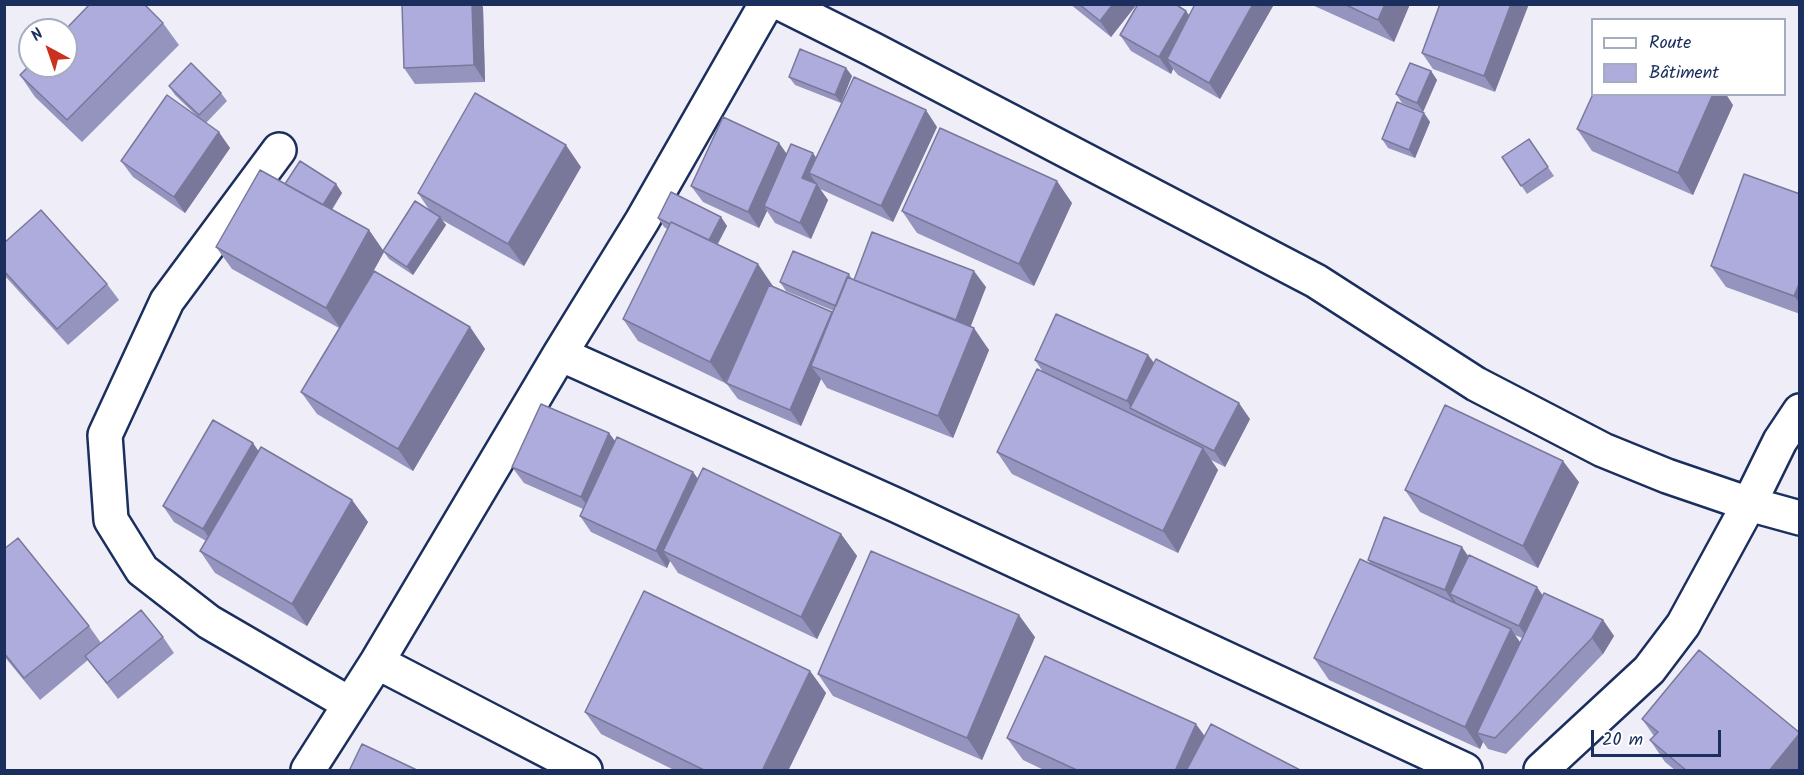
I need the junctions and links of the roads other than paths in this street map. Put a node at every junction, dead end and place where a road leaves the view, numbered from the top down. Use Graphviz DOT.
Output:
graph roads {
  1 [pos="766,4"];
  2 [pos="782,4"];
  3 [pos="279,150"];
  4 [pos="560,354"];
  5 [pos="1800,411"];
  6 [pos="1749,504"];
  7 [pos="1800,518"];
  8 [pos="377,662"];
  9 [pos="350,704"];
  10 [pos="308,771"];
  11 [pos="585,771"];
  12 [pos="1464,771"];
  13 [pos="1541,771"];
  1 -- 4 [label="street"];
  2 -- 6 [label="street"];
  3 -- 9 [label="street"];
  4 -- 8 [label="street"];
  4 -- 12 [label="street"];
  5 -- 6 [label="street"];
  6 -- 7 [label="street"];
  6 -- 13 [label="street"];
  8 -- 9 [label="street"];
  8 -- 11 [label="street"];
  9 -- 10 [label="street"];
}
